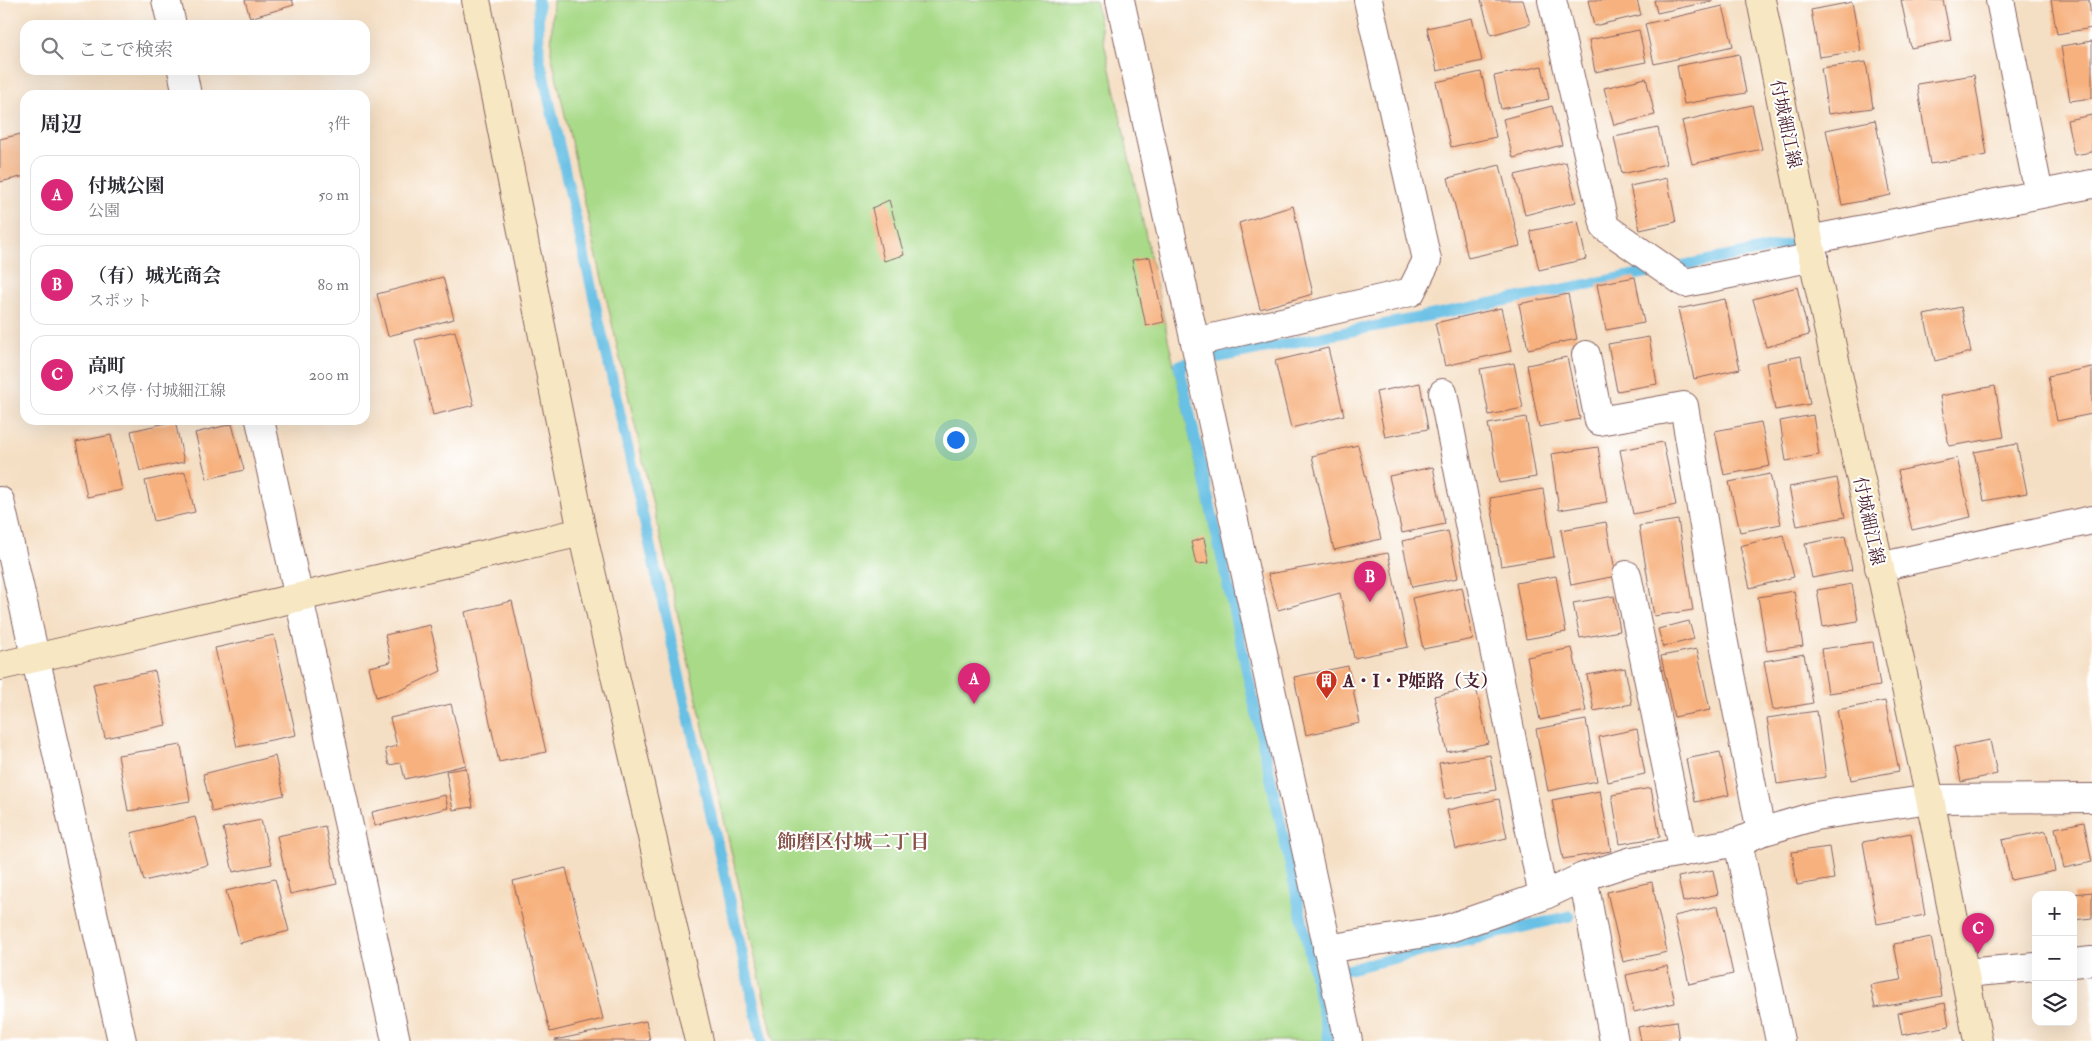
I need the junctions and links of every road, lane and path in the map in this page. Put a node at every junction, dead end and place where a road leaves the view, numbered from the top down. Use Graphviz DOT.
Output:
graph roads {
  1 [pos="166,0"];
  2 [pos="476,0"];
  3 [pos="1120,0"];
  4 [pos="1368,0"];
  5 [pos="1552,0"];
  6 [pos="1761,0"];
  7 [pos="2000,0"];
  8 [pos="171,20"];
  9 [pos="183,75"];
  10 [pos="186,90"];
  11 [pos="2092,184"];
  12 [pos="2039,194"];
  13 [pos="1811,248"];
  14 [pos="1195,342"];
  15 [pos="1586,355"];
  16 [pos="1443,394"];
  17 [pos="261,425"];
  18 [pos="0,501"];
  19 [pos="2092,520"];
  20 [pos="582,532"];
  21 [pos="1879,567"];
  22 [pos="1627,575"];
  23 [pos="300,597"];
  24 [pos="35,658"];
  25 [pos="0,666"];
  26 [pos="1930,800"];
  27 [pos="2091,804"];
  28 [pos="1750,837"];
  29 [pos="1684,852"];
  30 [pos="1583,876"];
  31 [pos="1543,896"];
  32 [pos="1327,949"];
  33 [pos="2092,961"];
  34 [pos="2077,963"];
  35 [pos="2032,966"];
  36 [pos="1964,973"];
  37 [pos="122,1041"];
  38 [pos="396,1041"];
  39 [pos="699,1041"];
  40 [pos="1348,1041"];
  41 [pos="1614,1041"];
  42 [pos="1780,1041"];
  43 [pos="1978,1041"];
  1 -- 8 [label="street"];
  2 -- 20 [label="street"];
  3 -- 14 [label="street"];
  4 -- 14 [label="street"];
  5 -- 13 [label="street"];
  6 -- 13 [label="street, 付城細江線"];
  7 -- 12 [label="street"];
  9 -- 10 [label="street"];
  11 -- 12 [label="street"];
  12 -- 13 [label="street"];
  13 -- 21 [label="street, 付城細江線"];
  14 -- 32 [label="street"];
  15 -- 28 [label="street"];
  16 -- 31 [label="street"];
  17 -- 23 [label="street"];
  18 -- 24 [label="street"];
  19 -- 21 [label="street"];
  20 -- 23 [label="street"];
  20 -- 39 [label="street"];
  21 -- 26 [label="street, 付城細江線"];
  22 -- 29 [label="street"];
  23 -- 24 [label="street"];
  23 -- 38 [label="street"];
  24 -- 25 [label="street"];
  24 -- 37 [label="street"];
  26 -- 27 [label="street"];
  26 -- 28 [label="street"];
  26 -- 36 [label="street, 付城細江線"];
  28 -- 29 [label="street"];
  28 -- 42 [label="street"];
  29 -- 30 [label="street"];
  30 -- 31 [label="street"];
  30 -- 41 [label="street"];
  31 -- 32 [label="street"];
  32 -- 40 [label="street"];
  33 -- 34 [label="street"];
  35 -- 36 [label="street"];
  36 -- 43 [label="street, 付城細江線"];
}
